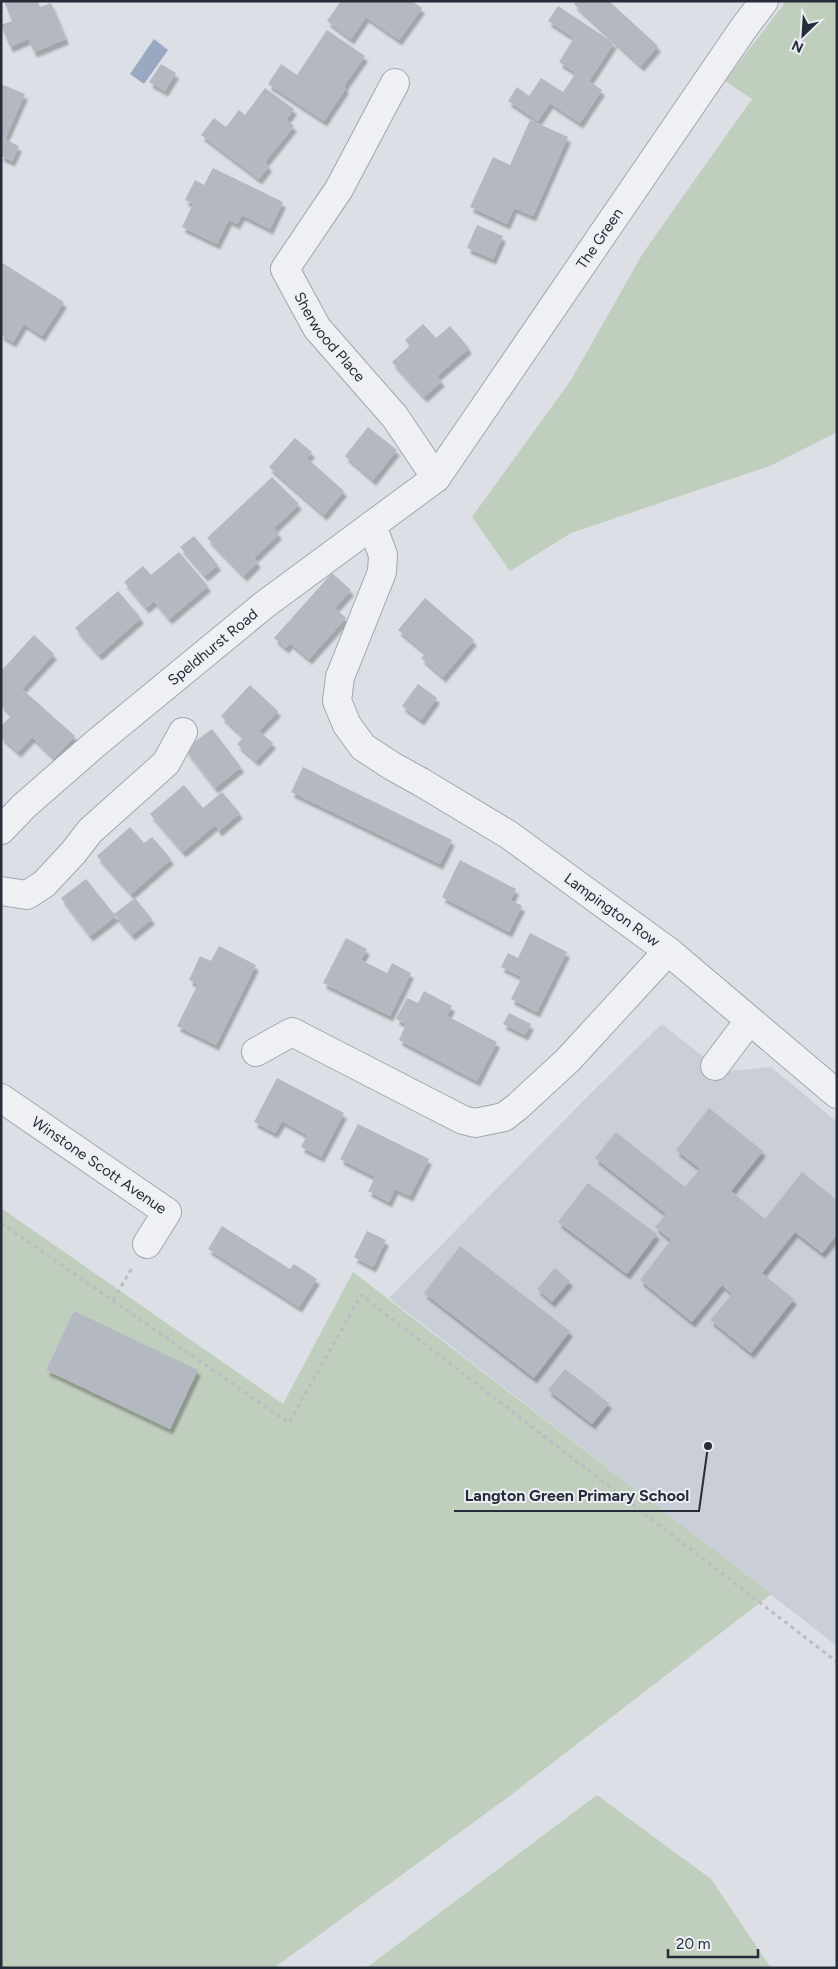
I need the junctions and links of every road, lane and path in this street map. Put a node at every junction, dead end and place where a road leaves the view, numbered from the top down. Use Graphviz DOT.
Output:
graph roads {
  1 [pos="764,1"];
  2 [pos="395,83"];
  3 [pos="436,478"];
  4 [pos="372,525"];
  5 [pos="183,732"];
  6 [pos="1,830"];
  7 [pos="1,891"];
  8 [pos="668,951"];
  9 [pos="749,1021"];
  10 [pos="256,1052"];
  11 [pos="715,1066"];
  12 [pos="837,1094"];
  13 [pos="1,1098"];
  14 [pos="1,1223"];
  15 [pos="147,1244"];
  16 [pos="113,1300"];
  17 [pos="837,1662"];
  1 -- 3 [label="street, The Green"];
  2 -- 3 [label="street, Sherwood Place"];
  3 -- 4 [label="street, Speldhurst Road"];
  4 -- 6 [label="street, Speldhurst Road"];
  4 -- 8 [label="street, Lampington Row"];
  5 -- 7 [label="street"];
  8 -- 9 [label="street"];
  8 -- 10 [label="street, Lampington Row"];
  9 -- 11 [label="street"];
  9 -- 12 [label="street"];
  13 -- 15 [label="street, Winstone Scott Avenue"];
  14 -- 16 [label="path"];
  15 -- 16 [label="path"];
  16 -- 17 [label="path"];
}
